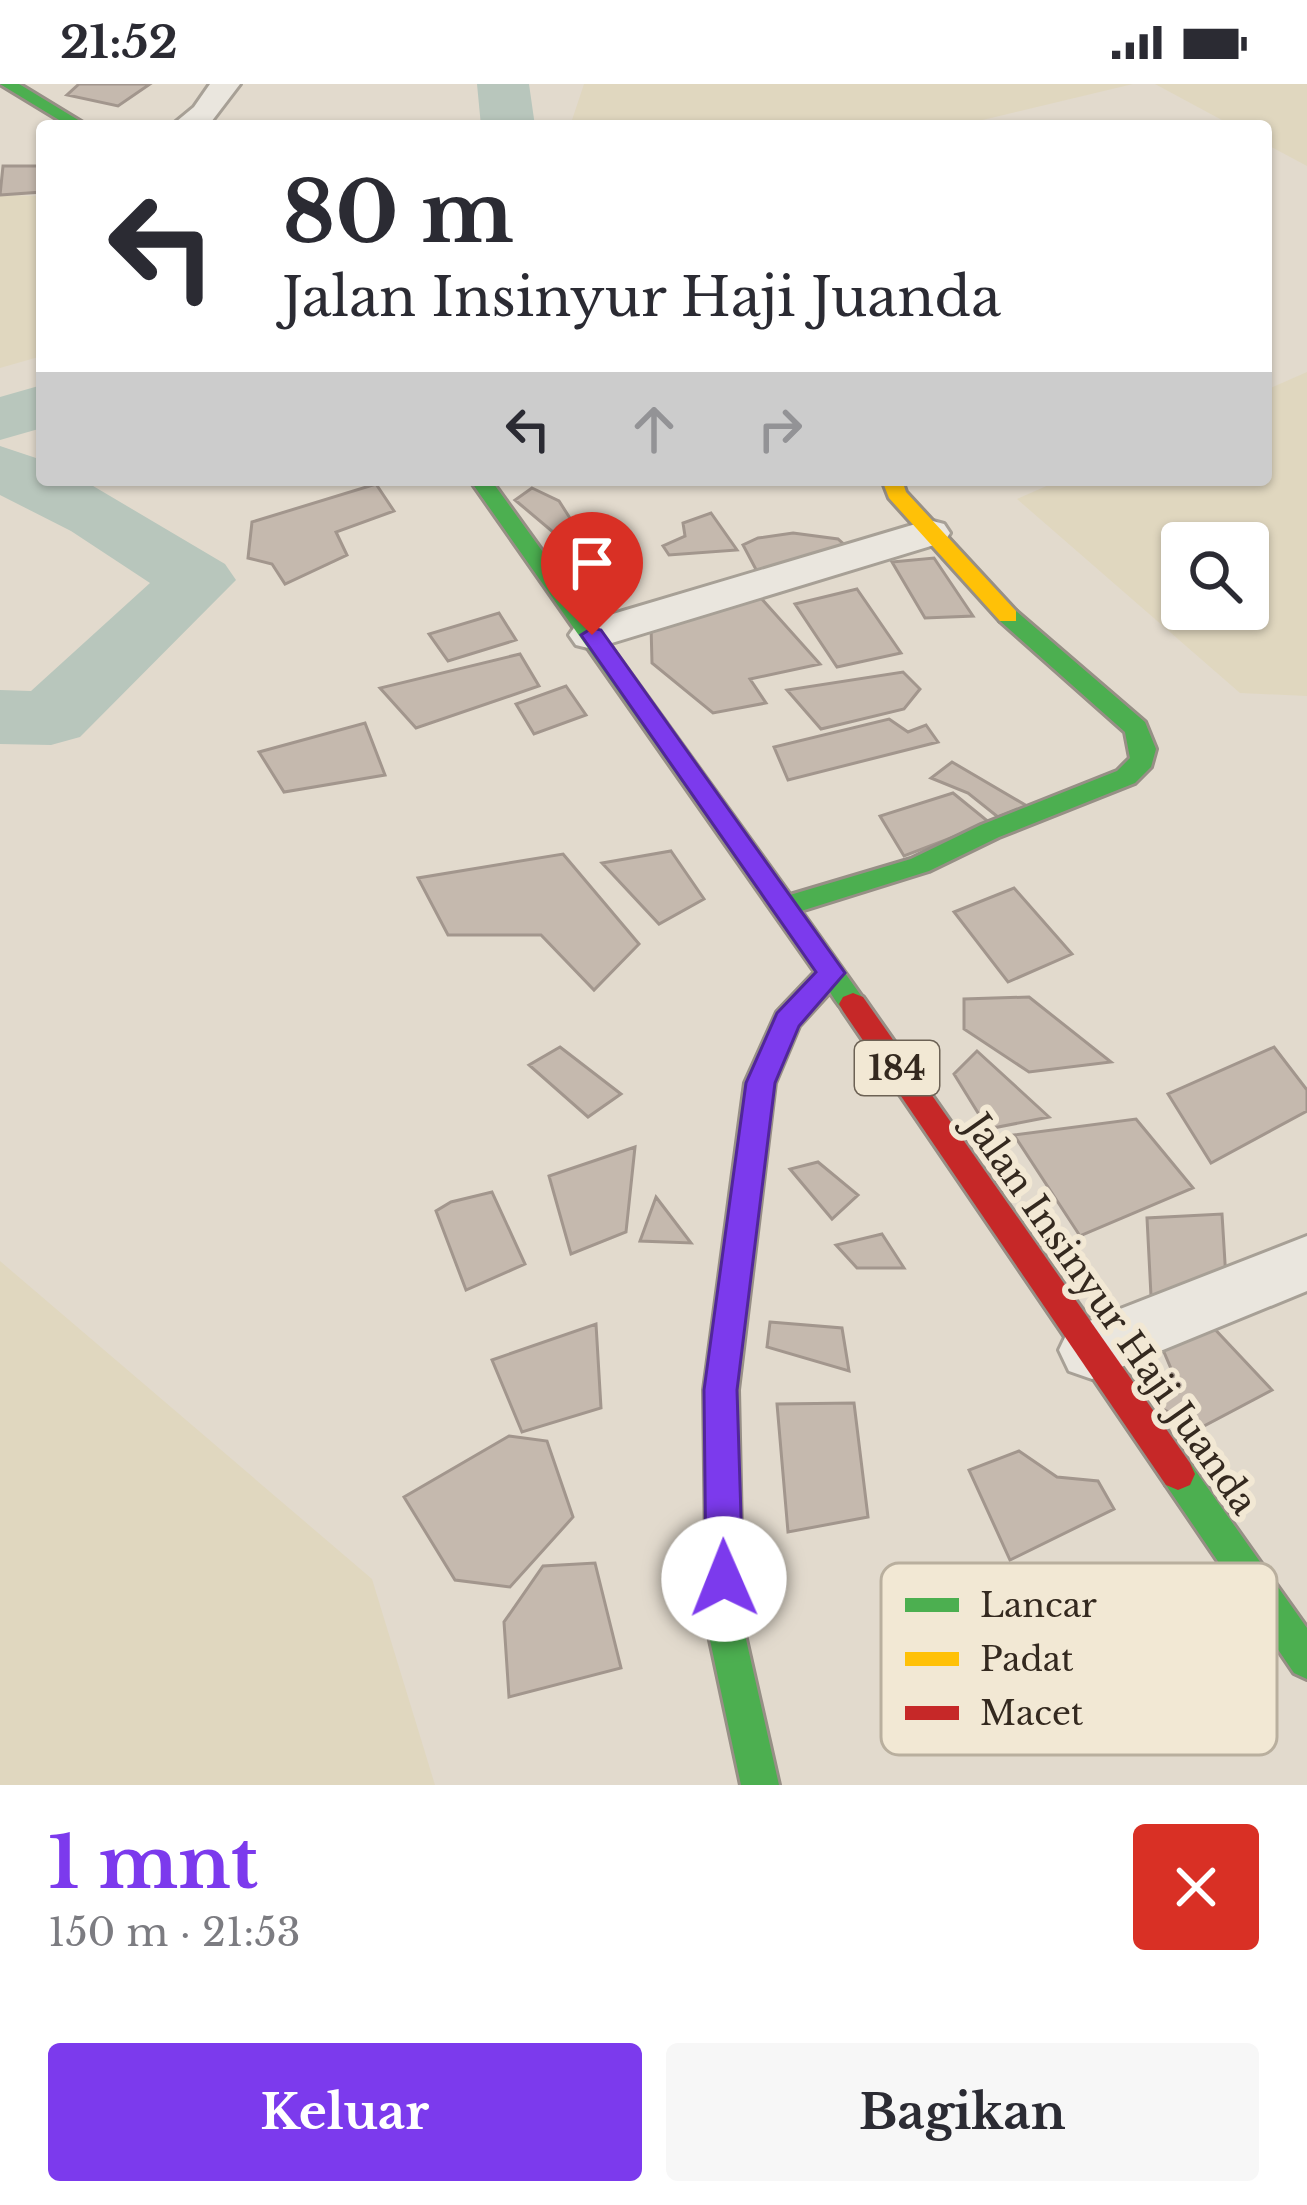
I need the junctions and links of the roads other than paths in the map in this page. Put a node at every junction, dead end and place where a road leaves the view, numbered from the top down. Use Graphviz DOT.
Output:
graph roads {
  1 [pos="8,84"];
  2 [pos="225,84"];
  3 [pos="70,120"];
  4 [pos="195,120"];
  5 [pos="484,486"];
  6 [pos="894,486"];
  7 [pos="929,532"];
  8 [pos="592,635"];
  9 [pos="785,906"];
  10 [pos="831,973"];
  11 [pos="1307,1263"];
  12 [pos="1092,1350"];
  13 [pos="1240,1563"];
  14 [pos="1277,1617"];
  15 [pos="1307,1660"];
  16 [pos="760,1785"];
  1 -- 3 [label="main road"];
  2 -- 4 [label="street"];
  5 -- 8 [label="main road, Jalan Insinyur Haji Juanda / 184"];
  6 -- 7 [label="main road"];
  7 -- 8 [label="street"];
  7 -- 9 [label="main road"];
  8 -- 9 [label="main road, Jalan Insinyur Haji Juanda / 184"];
  9 -- 10 [label="main road, Jalan Insinyur Haji Juanda / 184"];
  10 -- 12 [label="main road, Jalan Insinyur Haji Juanda / 184"];
  10 -- 16 [label="main road"];
  11 -- 12 [label="street"];
  12 -- 13 [label="main road, Jalan Insinyur Haji Juanda / 184"];
  14 -- 15 [label="main road, Jalan Insinyur Haji Juanda / 184"];
}
